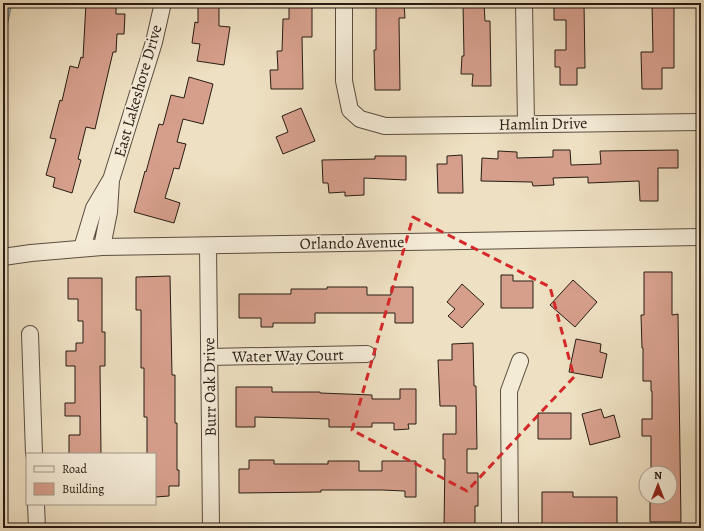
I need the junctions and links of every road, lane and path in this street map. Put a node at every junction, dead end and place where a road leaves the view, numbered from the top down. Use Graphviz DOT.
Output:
graph roads {
  1 [pos="162,3"];
  2 [pos="344,3"];
  3 [pos="524,3"];
  4 [pos="701,122"];
  5 [pos="526,124"];
  6 [pos="111,180"];
  7 [pos="701,237"];
  8 [pos="208,246"];
  9 [pos="102,247"];
  10 [pos="82,248"];
  11 [pos="3,257"];
  12 [pos="30,334"];
  13 [pos="367,354"];
  14 [pos="209,357"];
  15 [pos="520,361"];
  16 [pos="34,453"];
  17 [pos="36,505"];
  18 [pos="37,528"];
  19 [pos="211,528"];
  20 [pos="510,528"];
  1 -- 6 [label="street, East Lakeshore Drive"];
  2 -- 5 [label="street, Hamlin Drive"];
  3 -- 5 [label="street"];
  4 -- 5 [label="street, Hamlin Drive"];
  6 -- 9 [label="street, East Lakeshore Drive"];
  6 -- 10 [label="street, East Lakeshore Drive"];
  7 -- 8 [label="street, Orlando Avenue"];
  8 -- 9 [label="street, Orlando Avenue"];
  8 -- 14 [label="street, Burr Oak Drive"];
  9 -- 10 [label="street, Orlando Avenue"];
  10 -- 11 [label="street, Orlando Avenue"];
  12 -- 16 [label="street"];
  13 -- 14 [label="street, Water Way Court"];
  14 -- 19 [label="street, Burr Oak Drive"];
  15 -- 20 [label="street"];
  17 -- 18 [label="street"];
}
